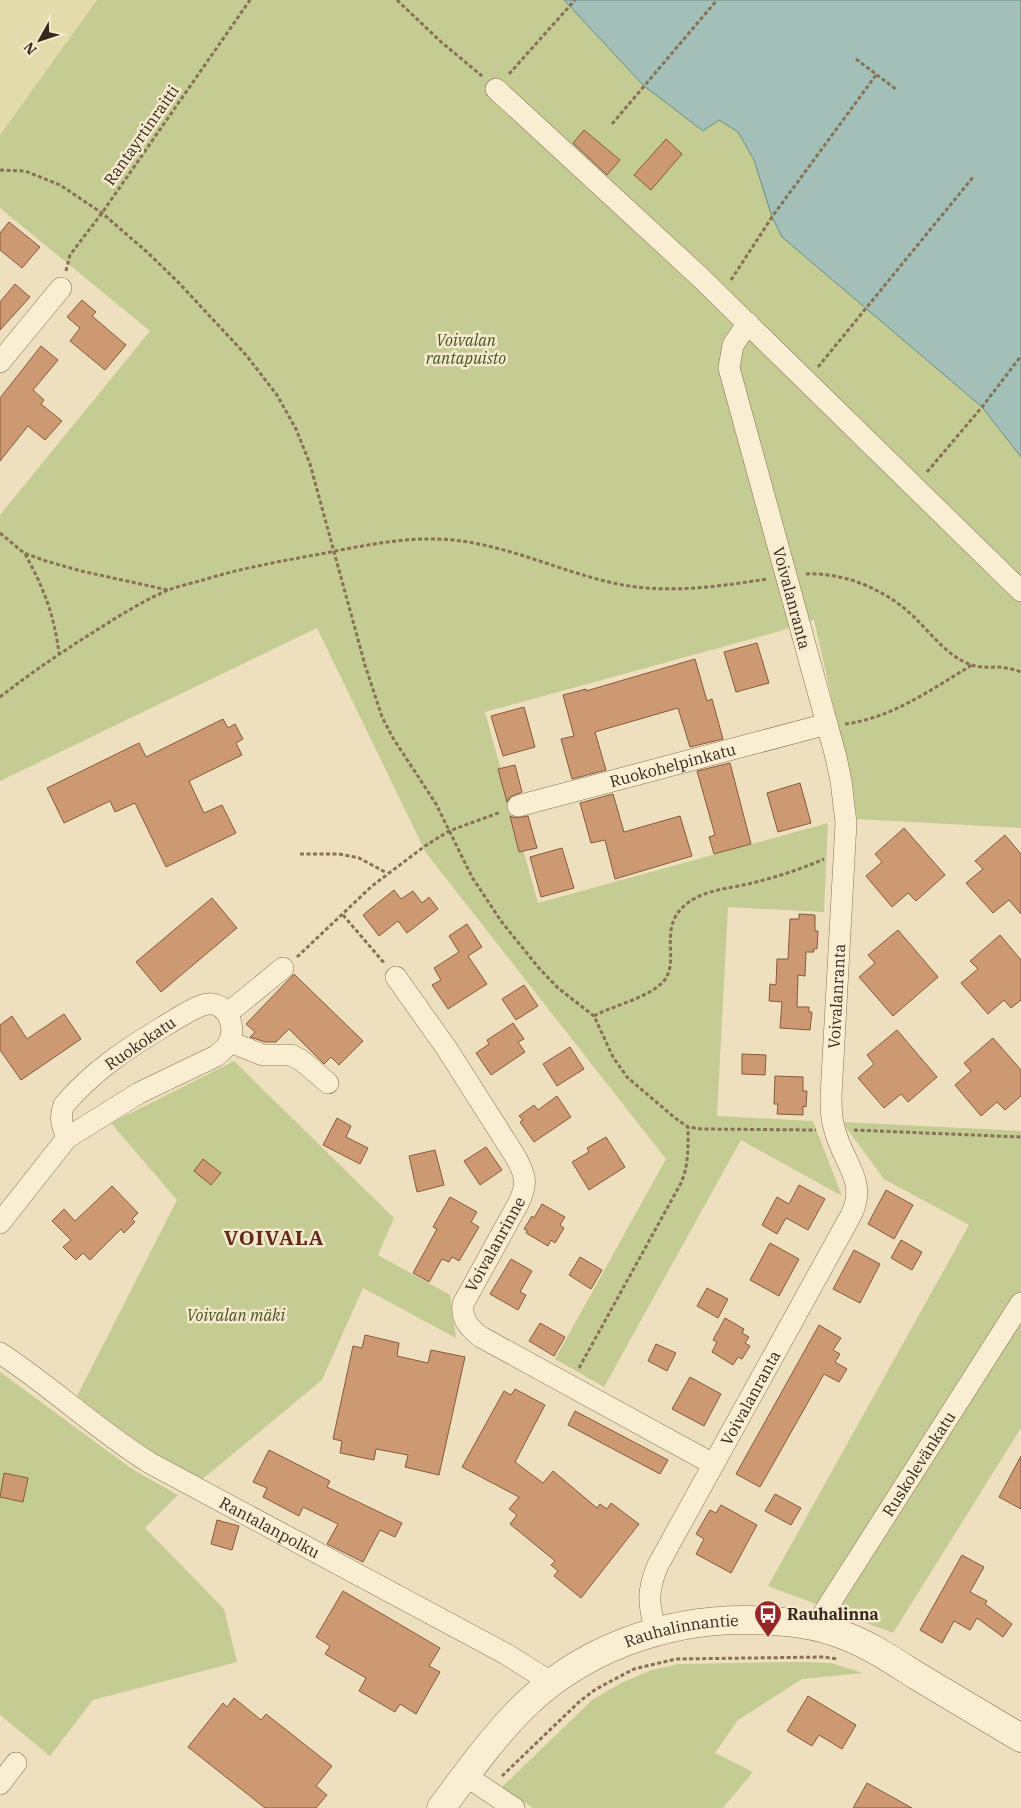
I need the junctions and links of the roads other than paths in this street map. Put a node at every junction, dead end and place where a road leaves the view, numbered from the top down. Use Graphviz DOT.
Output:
graph roads {
  1 [pos="496,89"];
  2 [pos="61,288"];
  3 [pos="748,323"];
  4 [pos="0,362"];
  5 [pos="1021,591"];
  6 [pos="827,724"];
  7 [pos="518,806"];
  8 [pos="283,968"];
  9 [pos="396,977"];
  10 [pos="228,1013"];
  11 [pos="230,1042"];
  12 [pos="328,1083"];
  13 [pos="67,1138"];
  14 [pos="0,1223"];
  15 [pos="1021,1303"];
  16 [pos="0,1353"];
  17 [pos="714,1464"];
  18 [pos="816,1625"];
  19 [pos="656,1630"];
  20 [pos="552,1683"];
  21 [pos="1021,1738"];
  22 [pos="16,1763"];
  23 [pos="477,1783"];
  24 [pos="0,1784"];
  25 [pos="441,1808"];
  26 [pos="514,1808"];
  1 -- 3 [label="street"];
  2 -- 4 [label="street"];
  3 -- 5 [label="street"];
  3 -- 6 [label="street, Voivalanranta"];
  6 -- 7 [label="street, Ruokohelpinkatu"];
  6 -- 17 [label="street, Voivalanranta"];
  8 -- 10 [label="street"];
  9 -- 17 [label="street, Voivalanrinne"];
  10 -- 11 [label="street"];
  10 -- 13 [label="street, Ruokokatu"];
  11 -- 12 [label="street"];
  11 -- 13 [label="street"];
  13 -- 14 [label="street"];
  15 -- 18 [label="street, Ruskolevänkatu"];
  16 -- 20 [label="street, Rantalanpolku"];
  17 -- 19 [label="street, Voivalanranta"];
  18 -- 19 [label="street, Rauhalinnantie"];
  18 -- 21 [label="street, Rauhalinnantie"];
  19 -- 20 [label="street, Rauhalinnantie"];
  20 -- 23 [label="street, Rauhalinnantie"];
  22 -- 24 [label="street"];
  23 -- 25 [label="street, Rauhalinnantie"];
  23 -- 26 [label="street"];
}
